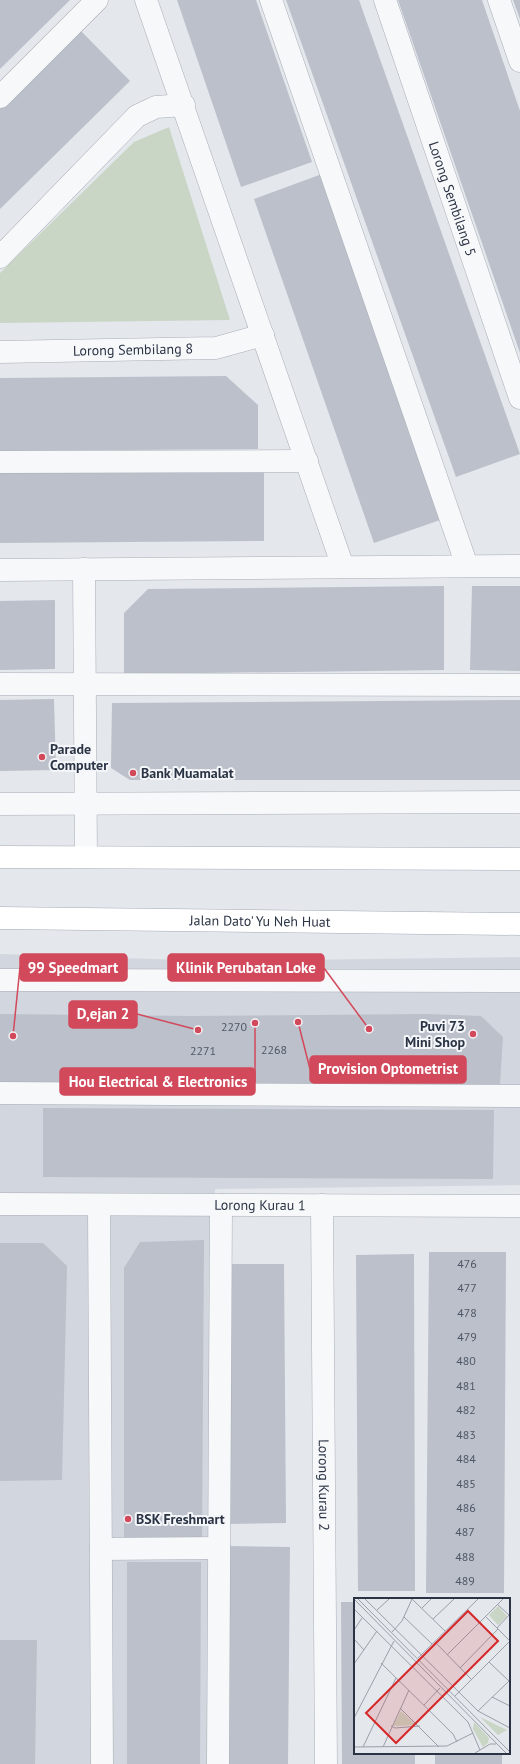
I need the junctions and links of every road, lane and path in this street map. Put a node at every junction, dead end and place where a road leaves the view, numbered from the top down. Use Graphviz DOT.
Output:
graph roads {
  1 [pos="97,0"];
  2 [pos="146,0"];
  3 [pos="271,0"];
  4 [pos="386,0"];
  5 [pos="499,0"];
  6 [pos="520,60"];
  7 [pos="0,96"];
  8 [pos="184,105"];
  9 [pos="0,257"];
  10 [pos="263,335"];
  11 [pos="0,352"];
  12 [pos="520,398"];
  13 [pos="307,461"];
  14 [pos="0,462"];
  15 [pos="467,566"];
  16 [pos="520,566"];
  17 [pos="343,567"];
  18 [pos="84,569"];
  19 [pos="0,570"];
  20 [pos="0,684"];
  21 [pos="85,684"];
  22 [pos="520,685"];
  23 [pos="520,802"];
  24 [pos="0,804"];
  25 [pos="86,804"];
  26 [pos="0,857"];
  27 [pos="86,857"];
  28 [pos="520,859"];
  29 [pos="0,918"];
  30 [pos="520,924"];
  31 [pos="0,980"];
  32 [pos="520,981"];
  33 [pos="0,1093"];
  34 [pos="520,1096"];
  35 [pos="0,1204"];
  36 [pos="99,1205"];
  37 [pos="221,1205"];
  38 [pos="322,1205"];
  39 [pos="520,1206"];
  40 [pos="219,1548"];
  41 [pos="101,1549"];
  42 [pos="102,1764"];
  43 [pos="218,1764"];
  44 [pos="326,1764"];
  1 -- 7 [label="street"];
  2 -- 8 [label="street"];
  3 -- 15 [label="street"];
  4 -- 12 [label="street, Lorong Sembilang 5"];
  5 -- 6 [label="street"];
  8 -- 9 [label="street"];
  8 -- 10 [label="street"];
  10 -- 11 [label="street, Lorong Sembilang 8"];
  10 -- 13 [label="street"];
  13 -- 14 [label="street"];
  13 -- 17 [label="street"];
  15 -- 16 [label="street"];
  15 -- 17 [label="street"];
  17 -- 18 [label="street"];
  18 -- 19 [label="street"];
  18 -- 21 [label="street"];
  20 -- 21 [label="street"];
  21 -- 22 [label="street"];
  21 -- 25 [label="street"];
  23 -- 25 [label="street"];
  24 -- 25 [label="street"];
  25 -- 27 [label="street"];
  26 -- 27 [label="main road"];
  27 -- 28 [label="main road"];
  29 -- 30 [label="main road, Jalan Dato' Yu Neh Huat"];
  31 -- 32 [label="street"];
  33 -- 34 [label="street"];
  35 -- 36 [label="street, Lorong Kurau 1"];
  36 -- 37 [label="street, Lorong Kurau 1"];
  36 -- 41 [label="street"];
  37 -- 38 [label="street, Lorong Kurau 1"];
  37 -- 40 [label="street"];
  38 -- 39 [label="street, Lorong Kurau 1"];
  38 -- 44 [label="street, Lorong Kurau 2"];
  40 -- 41 [label="street"];
  40 -- 43 [label="street"];
  41 -- 42 [label="street"];
}
